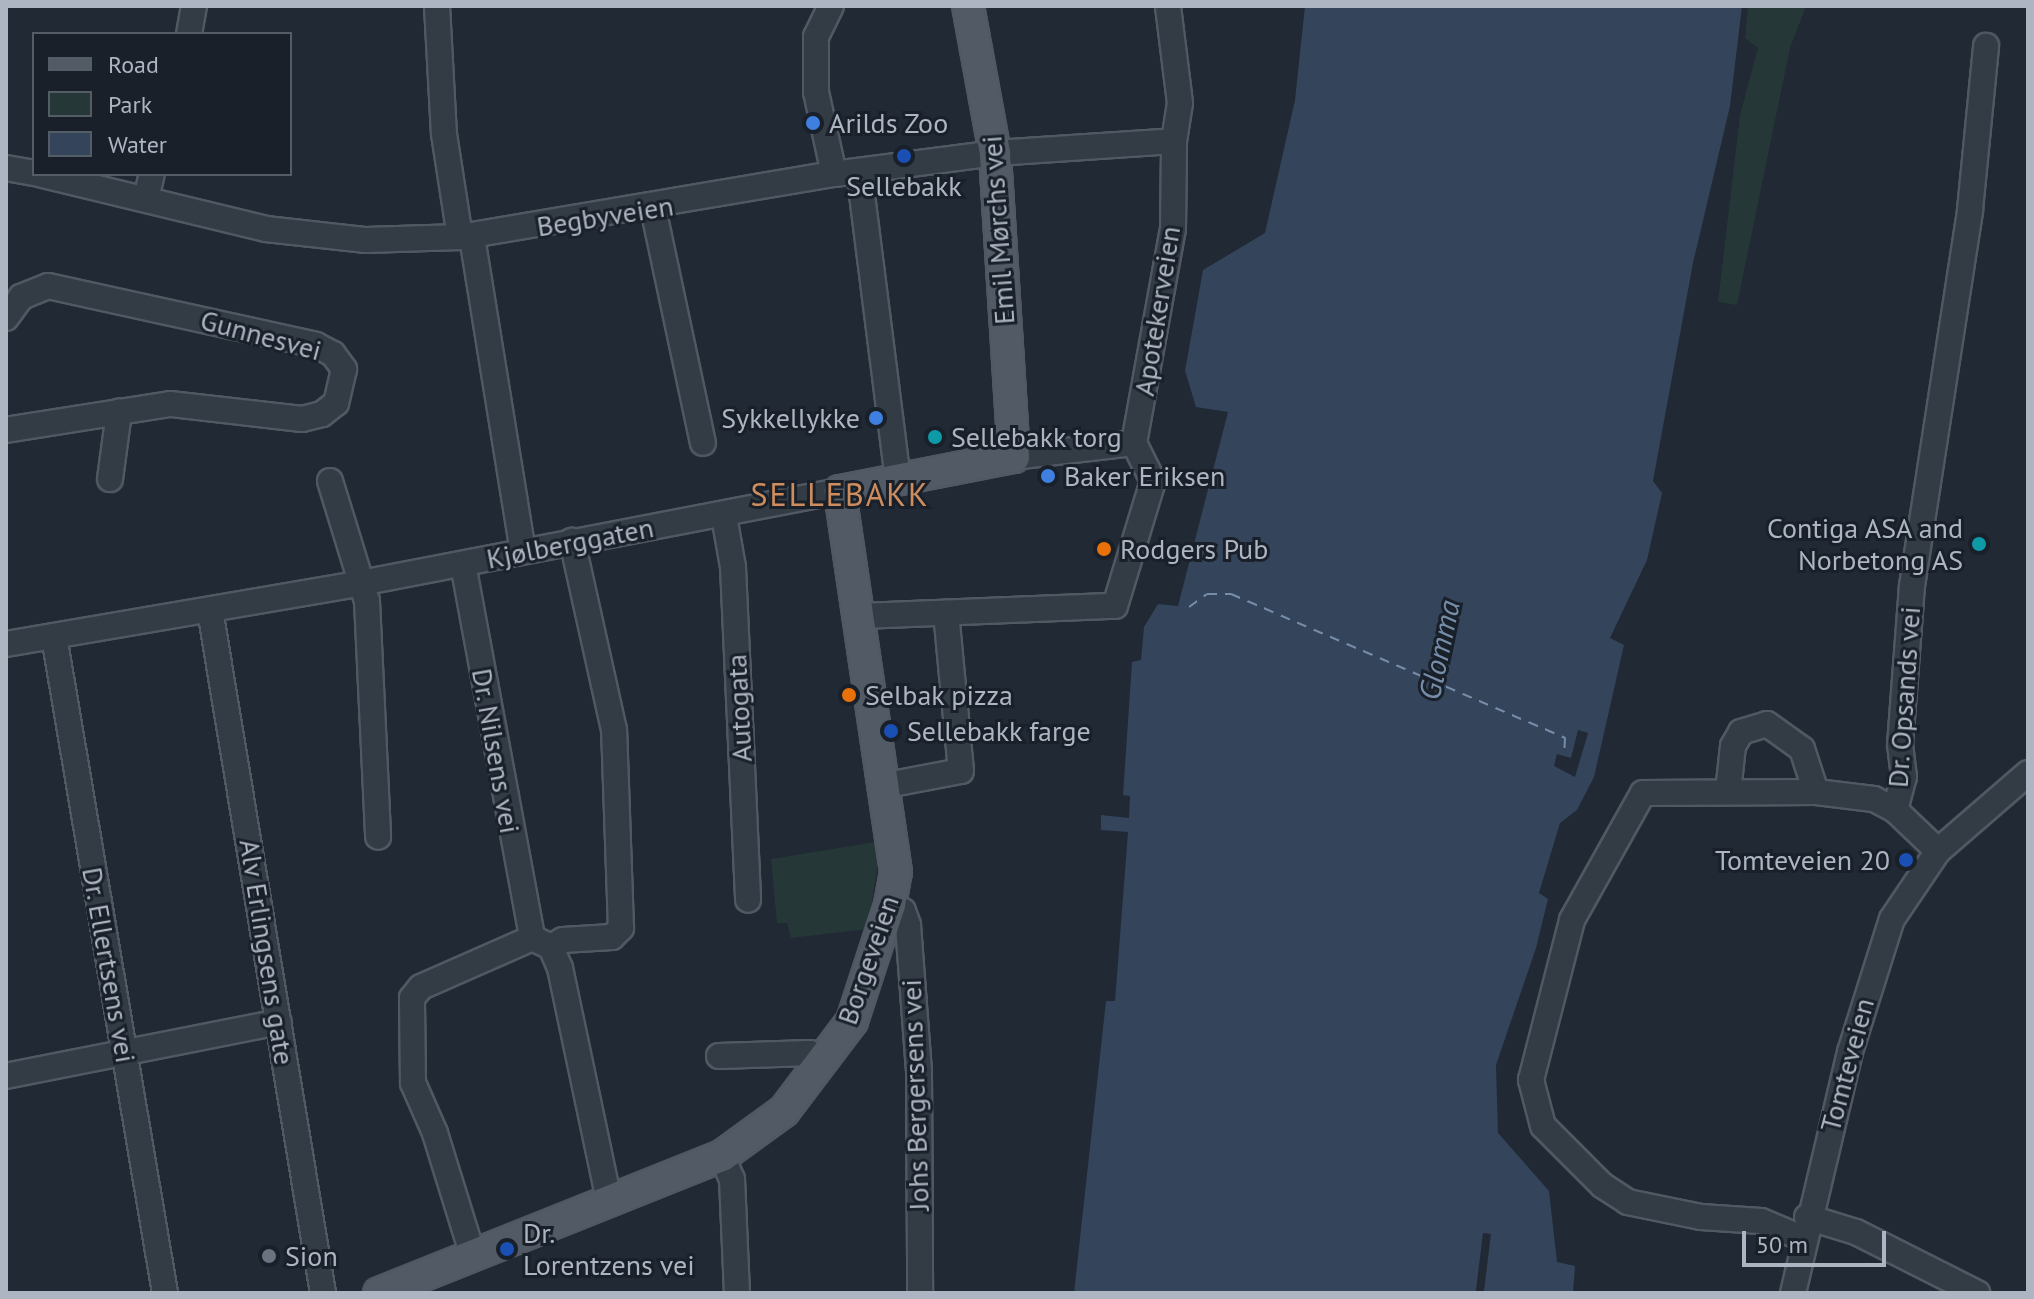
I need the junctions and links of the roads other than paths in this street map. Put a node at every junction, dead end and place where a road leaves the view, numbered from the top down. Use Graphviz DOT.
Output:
graph roads {
  1 [pos="194,6"];
  2 [pos="437,6"];
  3 [pos="831,6"];
  4 [pos="968,6"];
  5 [pos="1168,6"];
  6 [pos="189,32"];
  7 [pos="1986,46"];
  8 [pos="1174,141"];
  9 [pos="995,153"];
  10 [pos="6,168"];
  11 [pos="859,171"];
  12 [pos="32,173"];
  13 [pos="834,174"];
  14 [pos="46,176"];
  15 [pos="152,176"];
  16 [pos="146,199"];
  17 [pos="653,208"];
  18 [pos="466,237"];
  19 [pos="6,318"];
  20 [pos="119,412"];
  21 [pos="6,430"];
  22 [pos="703,443"];
  23 [pos="1134,443"];
  24 [pos="1014,457"];
  25 [pos="110,479"];
  26 [pos="330,481"];
  27 [pos="898,481"];
  28 [pos="840,491"];
  29 [pos="724,516"];
  30 [pos="572,541"];
  31 [pos="523,551"];
  32 [pos="463,564"];
  33 [pos="361,583"];
  34 [pos="210,610"];
  35 [pos="946,613"];
  36 [pos="861,616"];
  37 [pos="54,636"];
  38 [pos="6,644"];
  39 [pos="2028,773"];
  40 [pos="887,785"];
  41 [pos="1728,792"];
  42 [pos="1816,792"];
  43 [pos="1895,810"];
  44 [pos="378,837"];
  45 [pos="1938,851"];
  46 [pos="748,900"];
  47 [pos="890,905"];
  48 [pos="541,943"];
  49 [pos="279,1022"];
  50 [pos="123,1052"];
  51 [pos="719,1056"];
  52 [pos="825,1062"];
  53 [pos="6,1076"];
  54 [pos="722,1156"];
  55 [pos="609,1201"];
  56 [pos="1804,1227"];
  57 [pos="473,1256"];
  58 [pos="165,1293"];
  59 [pos="323,1293"];
  60 [pos="379,1293"];
  61 [pos="737,1293"];
  62 [pos="920,1293"];
  63 [pos="1793,1293"];
  64 [pos="1977,1293"];
  1 -- 6 [label="street"];
  2 -- 18 [label="street"];
  3 -- 13 [label="street"];
  4 -- 9 [label="main road, Emil Mørchs vei"];
  5 -- 8 [label="street, Apotekerveien"];
  7 -- 43 [label="street, Dr. Opsands vei"];
  8 -- 9 [label="street, Begbyveien"];
  8 -- 23 [label="street, Apotekerveien"];
  9 -- 11 [label="street, Begbyveien"];
  9 -- 24 [label="main road, Emil Mørchs vei"];
  10 -- 12 [label="street, Begbyveien"];
  11 -- 13 [label="street, Begbyveien"];
  11 -- 27 [label="street"];
  13 -- 17 [label="street, Begbyveien"];
  14 -- 16 [label="street, Begbyveien"];
  15 -- 16 [label="street"];
  16 -- 18 [label="street, Begbyveien"];
  17 -- 18 [label="street, Begbyveien"];
  17 -- 22 [label="street"];
  18 -- 31 [label="street"];
  19 -- 20 [label="street, Gunnesvei"];
  20 -- 21 [label="street, Gunnesvei"];
  20 -- 25 [label="street"];
  23 -- 24 [label="street, Kjølberggaten"];
  23 -- 35 [label="street"];
  24 -- 27 [label="main road, Kjølberggaten"];
  26 -- 33 [label="street"];
  27 -- 28 [label="main road, Kjølberggaten"];
  28 -- 29 [label="street, Kjølberggaten"];
  28 -- 36 [label="main road, Borgeveien"];
  29 -- 30 [label="street, Kjølberggaten"];
  29 -- 46 [label="street, Autogata"];
  30 -- 31 [label="street, Kjølberggaten"];
  30 -- 48 [label="street"];
  31 -- 32 [label="street, Kjølberggaten"];
  32 -- 33 [label="street, Kjølberggaten"];
  32 -- 48 [label="street, Dr. Nilsens vei"];
  33 -- 34 [label="street, Kjølberggaten"];
  33 -- 44 [label="street"];
  34 -- 37 [label="street, Kjølberggaten"];
  34 -- 49 [label="street, Alv Erlingsens gate"];
  35 -- 36 [label="street"];
  35 -- 40 [label="street"];
  36 -- 40 [label="main road, Borgeveien"];
  37 -- 38 [label="street, Kjølberggaten"];
  37 -- 50 [label="street, Dr. Ellertsens vei"];
  39 -- 45 [label="street, Tomteveien"];
  40 -- 47 [label="main road, Borgeveien"];
  41 -- 42 [label="street, Dr. Opsands vei"];
  41 -- 42 [label="street"];
  41 -- 56 [label="street, Dr. Opsands vei"];
  42 -- 43 [label="street, Dr. Opsands vei"];
  43 -- 45 [label="street"];
  45 -- 56 [label="street, Tomteveien"];
  47 -- 52 [label="main road, Borgeveien"];
  47 -- 62 [label="street, Johs Bergersens vei"];
  48 -- 55 [label="street, Dr. Nilsens vei"];
  48 -- 57 [label="street"];
  49 -- 50 [label="street"];
  49 -- 59 [label="street, Alv Erlingsens gate"];
  50 -- 53 [label="street"];
  50 -- 58 [label="street, Dr. Ellertsens vei"];
  51 -- 52 [label="street"];
  52 -- 54 [label="main road, Borgeveien"];
  54 -- 55 [label="main road, Borgeveien"];
  54 -- 61 [label="street"];
  55 -- 57 [label="main road, Borgeveien"];
  56 -- 63 [label="street, Tomteveien"];
  56 -- 64 [label="street"];
  57 -- 60 [label="main road, Borgeveien"];
}
